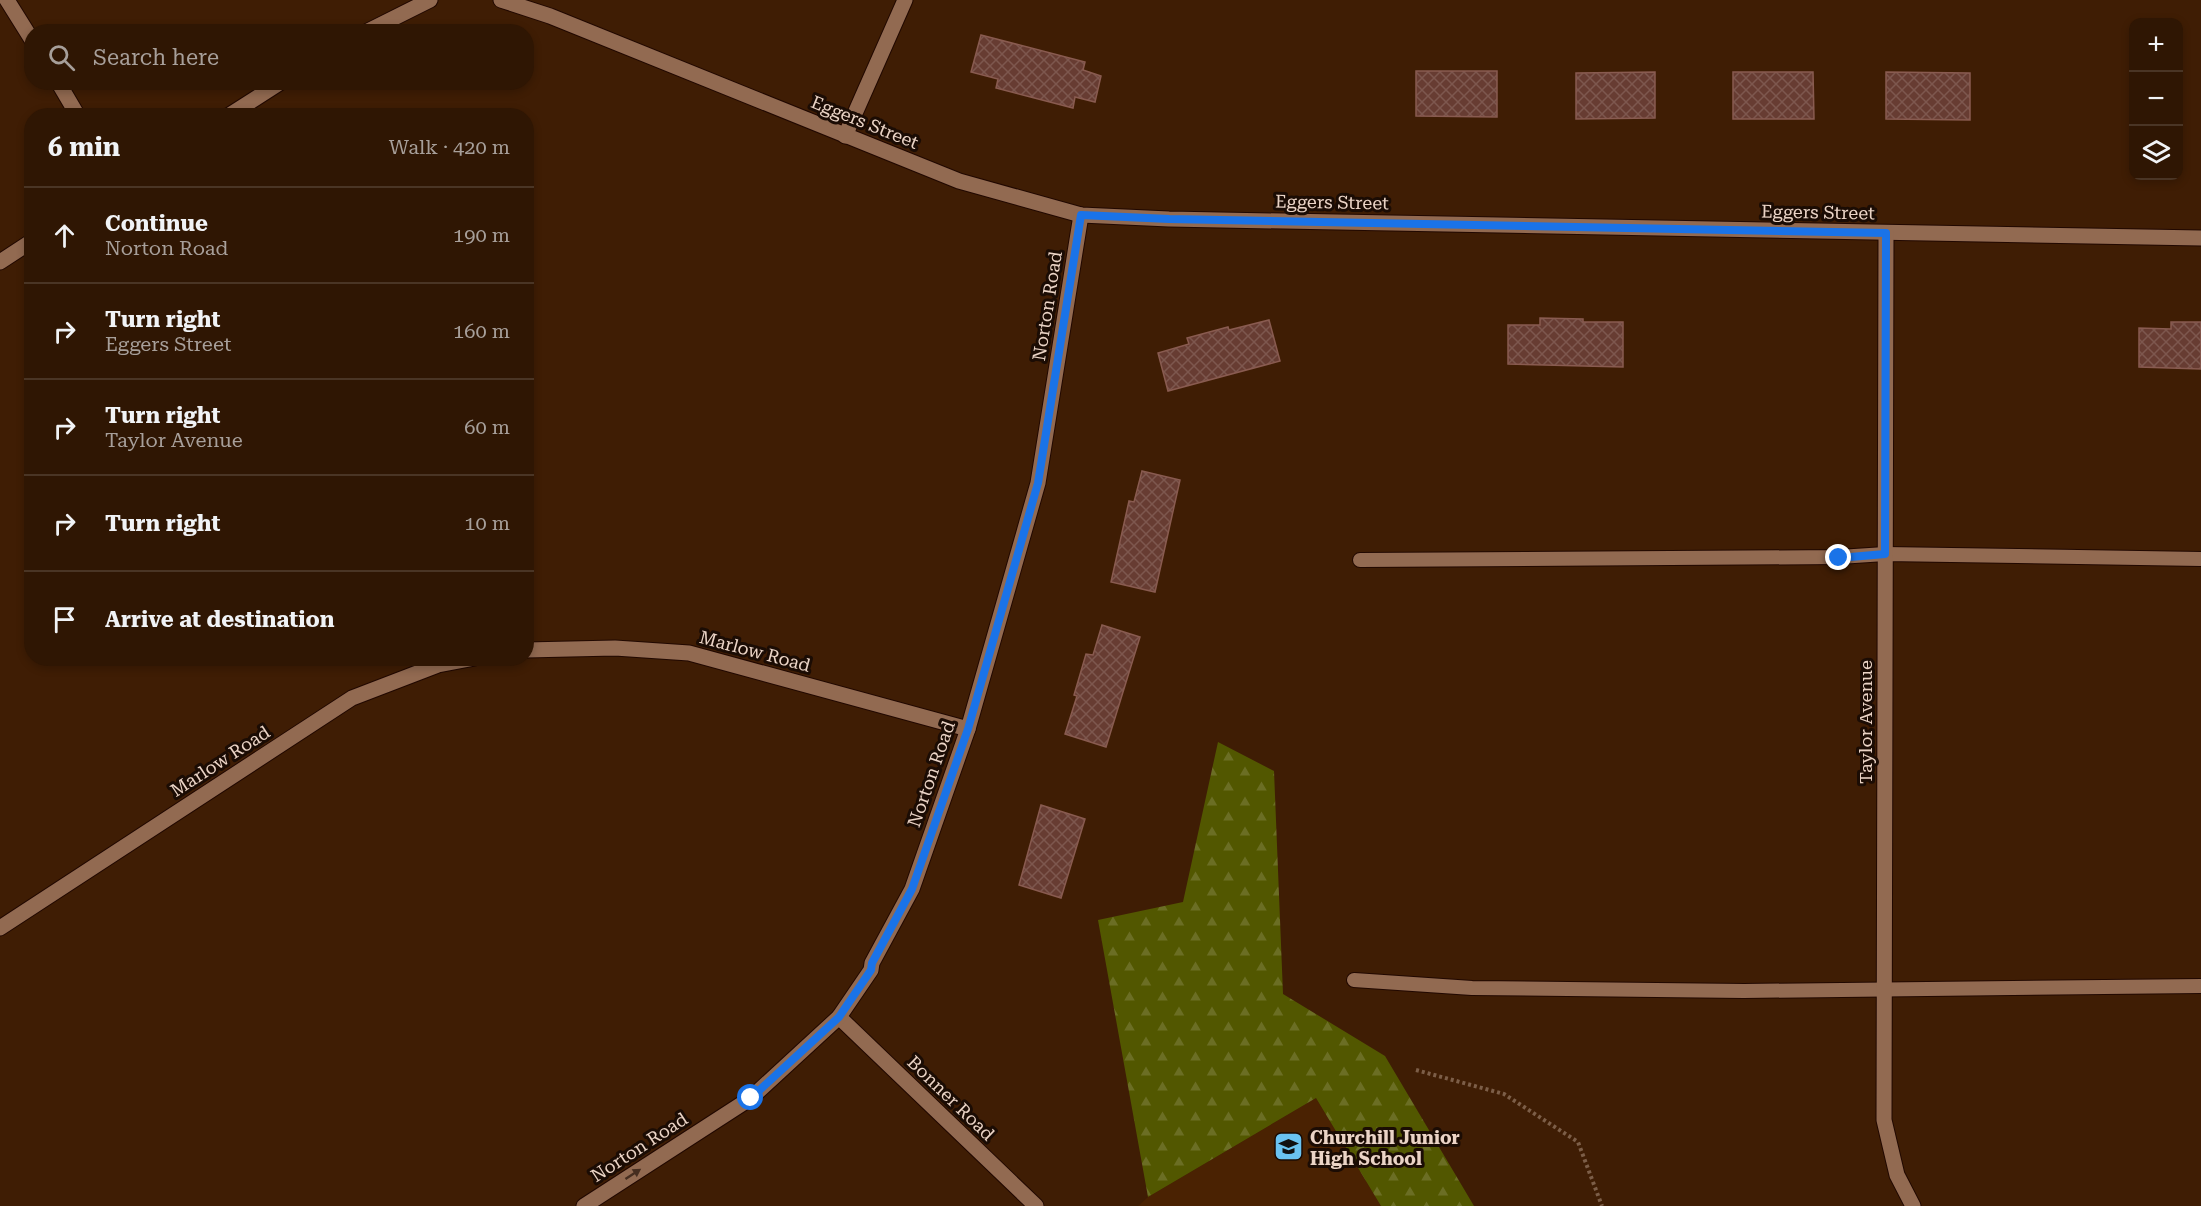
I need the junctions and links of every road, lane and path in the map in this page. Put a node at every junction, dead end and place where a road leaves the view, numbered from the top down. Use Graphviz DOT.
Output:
graph roads {
  1 [pos="7,0"];
  2 [pos="430,0"];
  3 [pos="501,0"];
  4 [pos="905,0"];
  5 [pos="382,24"];
  6 [pos="24,27"];
  7 [pos="62,90"];
  8 [pos="269,90"];
  9 [pos="73,108"];
  10 [pos="240,108"];
  11 [pos="845,136"];
  12 [pos="1081,215"];
  13 [pos="1886,233"];
  14 [pos="2201,238"];
  15 [pos="24,246"];
  16 [pos="0,261"];
  17 [pos="1885,554"];
  18 [pos="2201,559"];
  19 [pos="1360,560"];
  20 [pos="534,650"];
  21 [pos="433,666"];
  22 [pos="968,729"];
  23 [pos="0,928"];
  24 [pos="1354,980"];
  25 [pos="2201,986"];
  26 [pos="1884,988"];
  27 [pos="839,1017"];
  28 [pos="1416,1070"];
  29 [pos="584,1206"];
  30 [pos="1036,1206"];
  31 [pos="1602,1206"];
  32 [pos="1913,1206"];
  1 -- 6 [label="street"];
  2 -- 5 [label="street"];
  3 -- 11 [label="street, Eggers Street"];
  4 -- 11 [label="street"];
  7 -- 9 [label="street"];
  8 -- 10 [label="street"];
  11 -- 12 [label="street, Eggers Street"];
  12 -- 13 [label="street, Eggers Street"];
  12 -- 22 [label="street, Norton Road"];
  13 -- 14 [label="street, Eggers Street"];
  13 -- 17 [label="street, Taylor Avenue"];
  15 -- 16 [label="street"];
  17 -- 18 [label="lane"];
  17 -- 19 [label="lane"];
  17 -- 26 [label="street, Taylor Avenue"];
  20 -- 22 [label="street, Marlow Road"];
  21 -- 23 [label="street, Marlow Road"];
  22 -- 27 [label="street, Norton Road"];
  24 -- 26 [label="lane"];
  25 -- 26 [label="lane"];
  26 -- 32 [label="street, Taylor Avenue"];
  29 -- 27 [label="street, Norton Road, one-way"];
  27 -- 30 [label="street, Bonner Road"];
  28 -- 31 [label="path"];
}
